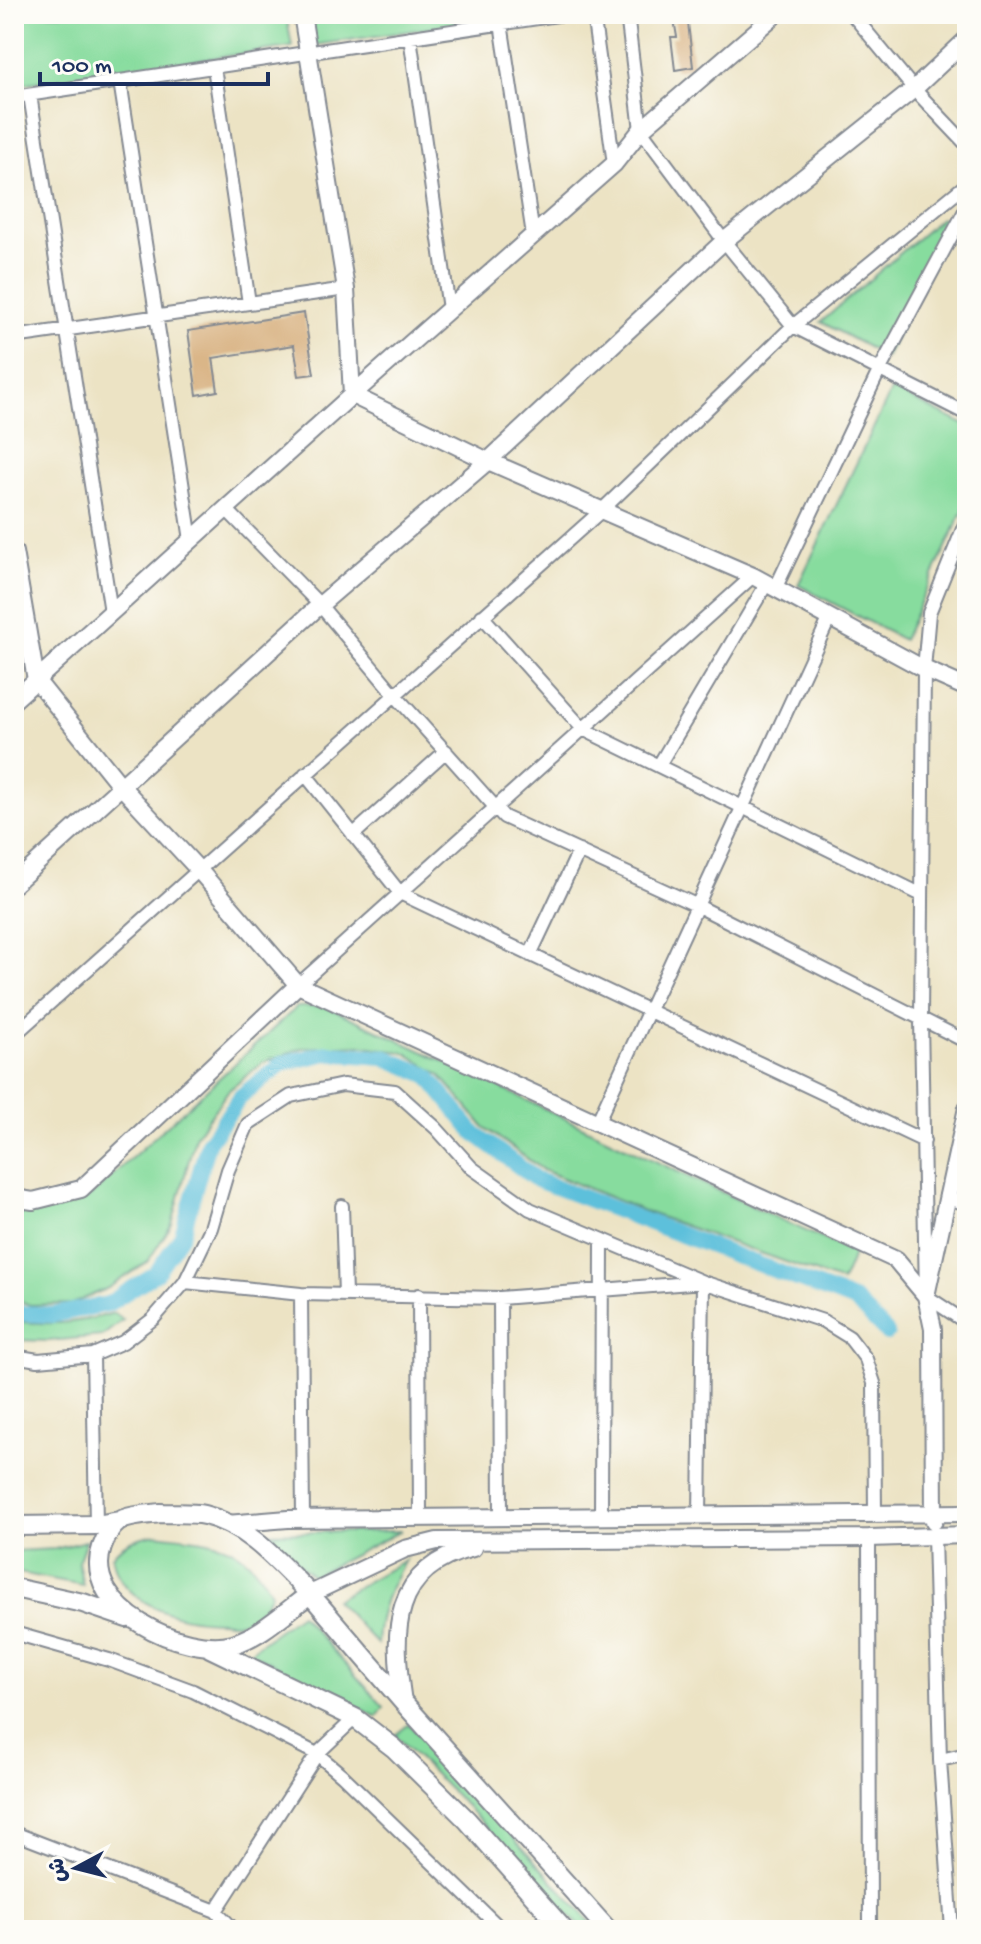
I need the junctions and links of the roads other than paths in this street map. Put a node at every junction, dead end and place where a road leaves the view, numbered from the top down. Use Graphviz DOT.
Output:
graph roads {
  1 [pos="302,14"];
  2 [pos="564,14"];
  3 [pos="593,14"];
  4 [pos="627,14"];
  5 [pos="776,14"];
  6 [pos="852,14"];
  7 [pos="501,23"];
  8 [pos="410,37"];
  9 [pos="967,39"];
  10 [pos="308,52"];
  11 [pos="214,67"];
  12 [pos="120,81"];
  13 [pos="914,89"];
  14 [pos="30,95"];
  15 [pos="14,97"];
  16 [pos="641,130"];
  17 [pos="967,145"];
  18 [pos="614,164"];
  19 [pos="967,184"];
  20 [pos="967,207"];
  21 [pos="533,235"];
  22 [pos="724,241"];
  23 [pos="346,289"];
  24 [pos="249,303"];
  25 [pos="449,309"];
  26 [pos="156,317"];
  27 [pos="793,326"];
  28 [pos="66,330"];
  29 [pos="14,337"];
  30 [pos="879,371"];
  31 [pos="352,395"];
  32 [pos="967,414"];
  33 [pos="488,461"];
  34 [pos="226,509"];
  35 [pos="601,511"];
  36 [pos="967,519"];
  37 [pos="191,540"];
  38 [pos="14,552"];
  39 [pos="16,574"];
  40 [pos="765,582"];
  41 [pos="320,605"];
  42 [pos="111,612"];
  43 [pos="482,616"];
  44 [pos="830,617"];
  45 [pos="924,669"];
  46 [pos="36,680"];
  47 [pos="967,688"];
  48 [pos="395,695"];
  49 [pos="14,700"];
  50 [pos="583,729"];
  51 [pos="446,751"];
  52 [pos="659,765"];
  53 [pos="305,774"];
  54 [pos="120,785"];
  55 [pos="497,806"];
  56 [pos="744,806"];
  57 [pos="353,835"];
  58 [pos="579,851"];
  59 [pos="198,869"];
  60 [pos="14,884"];
  61 [pos="400,893"];
  62 [pos="922,895"];
  63 [pos="698,906"];
  64 [pos="530,955"];
  65 [pos="298,985"];
  66 [pos="648,1011"];
  67 [pos="921,1020"];
  68 [pos="14,1035"];
  69 [pos="967,1042"];
  70 [pos="966,1116"];
  71 [pos="597,1123"];
  72 [pos="924,1141"];
  73 [pos="946,1196"];
  74 [pos="14,1198"];
  75 [pos="967,1205"];
  76 [pos="342,1206"];
  77 [pos="602,1240"];
  78 [pos="185,1282"];
  79 [pos="703,1282"];
  80 [pos="602,1291"];
  81 [pos="301,1294"];
  82 [pos="345,1294"];
  83 [pos="419,1295"];
  84 [pos="926,1296"];
  85 [pos="500,1298"];
  86 [pos="967,1323"];
  87 [pos="93,1355"];
  88 [pos="14,1356"];
  89 [pos="967,1513"];
  90 [pos="875,1514"];
  91 [pos="934,1514"];
  92 [pos="700,1516"];
  93 [pos="601,1517"];
  94 [pos="501,1518"];
  95 [pos="303,1519"];
  96 [pos="420,1519"];
  97 [pos="119,1521"];
  98 [pos="227,1524"];
  99 [pos="96,1525"];
  100 [pos="14,1526"];
  101 [pos="967,1535"];
  102 [pos="934,1536"];
  103 [pos="869,1538"];
  104 [pos="498,1542"];
  105 [pos="14,1588"];
  106 [pos="310,1594"];
  107 [pos="136,1621"];
  108 [pos="14,1633"];
  109 [pos="208,1647"];
  110 [pos="403,1702"];
  111 [pos="355,1718"];
  112 [pos="317,1754"];
  113 [pos="967,1754"];
  114 [pos="940,1760"];
  115 [pos="14,1833"];
  116 [pos="216,1911"];
  117 [pos="234,1930"];
  118 [pos="502,1930"];
  119 [pos="564,1930"];
  120 [pos="608,1930"];
  121 [pos="870,1930"];
  122 [pos="952,1930"];
  1 -- 10 [label="main road"];
  2 -- 7 [label="street"];
  3 -- 18 [label="street"];
  4 -- 16 [label="street"];
  5 -- 16 [label="main road"];
  6 -- 13 [label="street"];
  7 -- 8 [label="street"];
  7 -- 21 [label="street"];
  8 -- 10 [label="street"];
  8 -- 25 [label="street"];
  9 -- 13 [label="main road"];
  10 -- 11 [label="street"];
  10 -- 23 [label="main road"];
  11 -- 12 [label="street"];
  11 -- 24 [label="street"];
  12 -- 14 [label="street"];
  12 -- 26 [label="street"];
  13 -- 17 [label="street"];
  13 -- 22 [label="main road"];
  14 -- 15 [label="street"];
  14 -- 28 [label="street"];
  16 -- 18 [label="main road"];
  16 -- 22 [label="street"];
  18 -- 21 [label="main road"];
  19 -- 27 [label="street"];
  20 -- 30 [label="street"];
  21 -- 25 [label="main road"];
  22 -- 27 [label="street"];
  22 -- 33 [label="main road"];
  23 -- 24 [label="street"];
  23 -- 31 [label="main road"];
  24 -- 26 [label="street"];
  25 -- 31 [label="main road"];
  26 -- 28 [label="street"];
  26 -- 37 [label="street"];
  27 -- 30 [label="street"];
  27 -- 35 [label="street"];
  28 -- 29 [label="street"];
  28 -- 42 [label="street"];
  30 -- 32 [label="street"];
  30 -- 40 [label="street"];
  31 -- 33 [label="main road"];
  31 -- 34 [label="main road"];
  33 -- 35 [label="main road"];
  33 -- 41 [label="main road"];
  34 -- 37 [label="main road"];
  34 -- 41 [label="street"];
  35 -- 40 [label="main road"];
  35 -- 43 [label="street"];
  36 -- 45 [label="street"];
  37 -- 42 [label="main road"];
  38 -- 39 [label="main road"];
  39 -- 46 [label="main road"];
  40 -- 44 [label="main road"];
  40 -- 50 [label="street"];
  40 -- 52 [label="street"];
  41 -- 48 [label="street"];
  41 -- 54 [label="main road"];
  42 -- 46 [label="main road"];
  43 -- 48 [label="street"];
  43 -- 50 [label="street"];
  44 -- 45 [label="main road"];
  44 -- 56 [label="street"];
  45 -- 47 [label="main road"];
  45 -- 62 [label="street"];
  46 -- 49 [label="main road"];
  46 -- 54 [label="main road"];
  48 -- 51 [label="street"];
  48 -- 53 [label="street"];
  50 -- 52 [label="street"];
  50 -- 55 [label="street"];
  51 -- 55 [label="street"];
  51 -- 57 [label="street"];
  52 -- 56 [label="street"];
  53 -- 57 [label="street"];
  53 -- 59 [label="street"];
  54 -- 59 [label="main road"];
  54 -- 60 [label="main road"];
  55 -- 58 [label="street"];
  55 -- 61 [label="street"];
  56 -- 62 [label="street"];
  56 -- 63 [label="street"];
  57 -- 61 [label="street"];
  58 -- 63 [label="street"];
  58 -- 64 [label="street"];
  59 -- 65 [label="main road"];
  59 -- 68 [label="street"];
  61 -- 64 [label="street"];
  61 -- 65 [label="street"];
  62 -- 67 [label="street"];
  63 -- 66 [label="street"];
  63 -- 67 [label="street"];
  64 -- 66 [label="street"];
  65 -- 71 [label="main road"];
  65 -- 74 [label="main road"];
  66 -- 71 [label="street"];
  66 -- 72 [label="street"];
  67 -- 69 [label="street"];
  67 -- 72 [label="street"];
  70 -- 73 [label="main road"];
  71 -- 84 [label="main road"];
  72 -- 84 [label="street"];
  73 -- 75 [label="street"];
  73 -- 84 [label="main road"];
  76 -- 82 [label="street"];
  77 -- 78 [label="street"];
  77 -- 79 [label="street"];
  77 -- 80 [label="street"];
  78 -- 81 [label="street"];
  78 -- 87 [label="street"];
  79 -- 80 [label="street"];
  79 -- 90 [label="street"];
  79 -- 92 [label="street"];
  80 -- 85 [label="street"];
  80 -- 93 [label="street"];
  81 -- 82 [label="street"];
  81 -- 95 [label="street"];
  82 -- 83 [label="street"];
  83 -- 85 [label="street"];
  83 -- 96 [label="street"];
  84 -- 86 [label="street"];
  84 -- 91 [label="main road"];
  85 -- 94 [label="street"];
  87 -- 88 [label="street"];
  87 -- 99 [label="street"];
  89 -- 91 [label="main road"];
  90 -- 91 [label="main road"];
  90 -- 92 [label="main road"];
  91 -- 102 [label="main road"];
  92 -- 93 [label="main road"];
  93 -- 94 [label="main road"];
  94 -- 96 [label="main road"];
  95 -- 96 [label="main road"];
  95 -- 98 [label="main road"];
  97 -- 98 [label="main road"];
  97 -- 99 [label="main road"];
  97 -- 107 [label="main road"];
  98 -- 106 [label="main road"];
  99 -- 100 [label="main road"];
  101 -- 102 [label="main road"];
  102 -- 103 [label="main road"];
  102 -- 114 [label="street"];
  103 -- 104 [label="main road"];
  103 -- 121 [label="street"];
  104 -- 106 [label="main road"];
  104 -- 110 [label="main road"];
  105 -- 107 [label="main road"];
  106 -- 109 [label="main road"];
  106 -- 110 [label="main road"];
  107 -- 109 [label="main road"];
  108 -- 112 [label="street"];
  109 -- 111 [label="main road"];
  110 -- 120 [label="main road"];
  111 -- 112 [label="street"];
  111 -- 119 [label="main road"];
  112 -- 116 [label="street"];
  112 -- 118 [label="street"];
  113 -- 114 [label="street"];
  114 -- 122 [label="street"];
  115 -- 116 [label="street"];
  116 -- 117 [label="street"];
}
